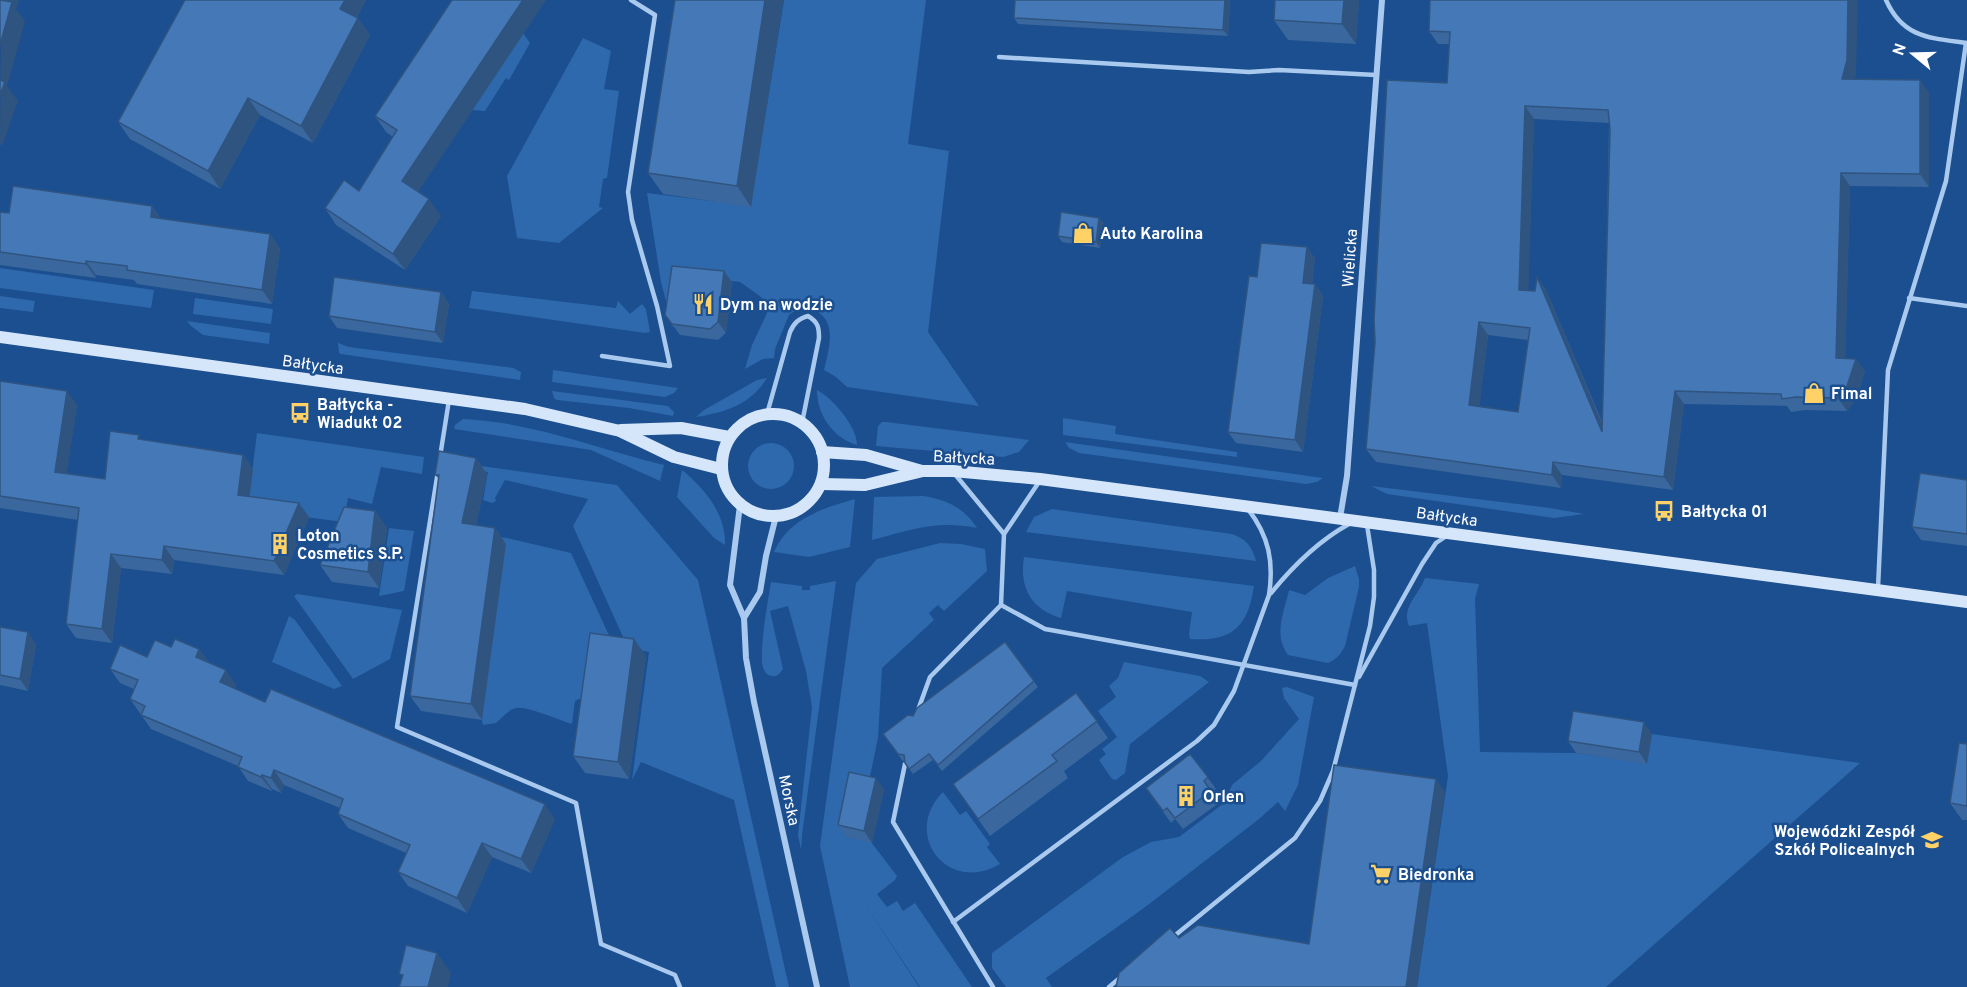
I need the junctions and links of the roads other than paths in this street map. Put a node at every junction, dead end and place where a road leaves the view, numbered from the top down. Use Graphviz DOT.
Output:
graph roads {
  1 [pos="631,0"];
  2 [pos="1382,0"];
  3 [pos="1886,0"];
  4 [pos="1967,43"];
  5 [pos="999,57"];
  6 [pos="1376,75"];
  7 [pos="1909,298"];
  8 [pos="1967,306"];
  9 [pos="0,337"];
  10 [pos="603,356"];
  11 [pos="449,398"];
  12 [pos="767,414"];
  13 [pos="802,423"];
  14 [pos="620,430"];
  15 [pos="729,437"];
  16 [pos="822,452"];
  17 [pos="721,469"];
  18 [pos="923,471"];
  19 [pos="953,471"];
  20 [pos="1040,479"];
  21 [pos="822,484"];
  22 [pos="740,505"];
  23 [pos="1245,505"];
  24 [pos="776,516"];
  25 [pos="1340,518"];
  26 [pos="1361,521"];
  27 [pos="1450,533"];
  28 [pos="1004,534"];
  29 [pos="1878,590"];
  30 [pos="1269,595"];
  31 [pos="1967,602"];
  32 [pos="1001,605"];
  33 [pos="744,618"];
  34 [pos="1244,665"];
  35 [pos="1355,685"];
  36 [pos="915,718"];
  37 [pos="905,764"];
  38 [pos="953,922"];
  39 [pos="1164,944"];
  40 [pos="1128,973"];
  41 [pos="680,987"];
  42 [pos="817,987"];
  43 [pos="993,987"];
  44 [pos="1109,987"];
  1 -- 10 [label="lane"];
  2 -- 6 [label="street, Wielicka"];
  3 -- 4 [label="lane"];
  4 -- 7 [label="lane"];
  5 -- 6 [label="lane"];
  6 -- 25 [label="street, Wielicka"];
  7 -- 8 [label="lane"];
  7 -- 29 [label="lane"];
  9 -- 11 [label="main road, Bałtycka"];
  11 -- 14 [label="main road, Bałtycka"];
  11 -- 41 [label="lane"];
  12 -- 13 [label="main road"];
  12 -- 13 [label="lane"];
  12 -- 15 [label="main road"];
  13 -- 16 [label="main road"];
  14 -- 15 [label="main road, Bałtycka"];
  14 -- 17 [label="main road, Bałtycka"];
  15 -- 17 [label="main road"];
  16 -- 18 [label="main road, Bałtycka"];
  16 -- 21 [label="main road"];
  17 -- 22 [label="main road"];
  18 -- 19 [label="main road, Bałtycka"];
  18 -- 21 [label="main road, Bałtycka"];
  19 -- 20 [label="main road, Bałtycka"];
  19 -- 28 [label="lane"];
  20 -- 23 [label="main road, Bałtycka"];
  20 -- 28 [label="lane"];
  21 -- 24 [label="main road"];
  22 -- 24 [label="main road"];
  22 -- 33 [label="street, Morska"];
  23 -- 25 [label="main road, Bałtycka"];
  23 -- 30 [label="lane"];
  24 -- 33 [label="street"];
  25 -- 26 [label="main road, Bałtycka"];
  26 -- 27 [label="main road, Bałtycka"];
  26 -- 30 [label="lane"];
  26 -- 35 [label="lane"];
  27 -- 29 [label="main road, Bałtycka"];
  27 -- 35 [label="lane"];
  28 -- 32 [label="lane"];
  29 -- 31 [label="main road, Bałtycka"];
  30 -- 34 [label="lane"];
  32 -- 34 [label="lane"];
  32 -- 36 [label="lane"];
  33 -- 42 [label="street, Morska"];
  34 -- 35 [label="lane"];
  34 -- 38 [label="lane"];
  35 -- 39 [label="lane"];
  37 -- 38 [label="lane"];
  38 -- 43 [label="lane"];
  40 -- 44 [label="lane"];
}
